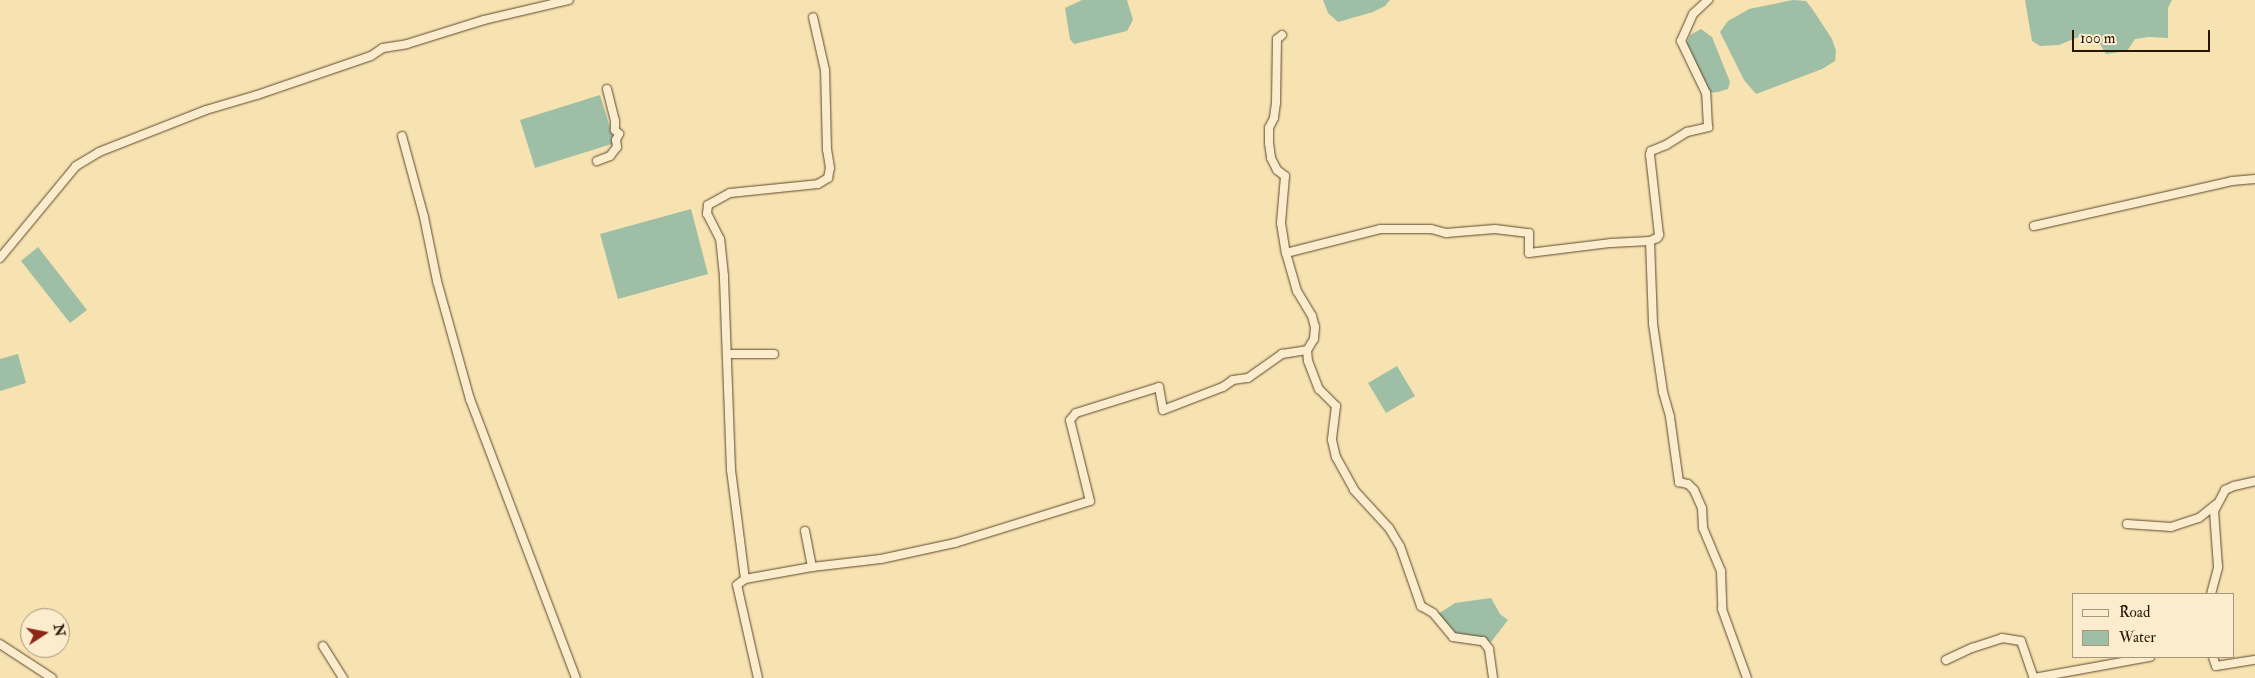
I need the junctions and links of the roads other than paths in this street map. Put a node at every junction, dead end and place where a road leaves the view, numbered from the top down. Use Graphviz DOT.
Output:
graph roads {
  1 [pos="569,0"];
  2 [pos="1708,0"];
  3 [pos="813,17"];
  4 [pos="1282,35"];
  5 [pos="607,89"];
  6 [pos="402,136"];
  7 [pos="597,161"];
  8 [pos="2255,179"];
  9 [pos="2034,226"];
  10 [pos="1650,241"];
  11 [pos="1286,253"];
  12 [pos="0,258"];
  13 [pos="1307,350"];
  14 [pos="727,354"];
  15 [pos="774,354"];
  16 [pos="2255,481"];
  17 [pos="2218,502"];
  18 [pos="2127,524"];
  19 [pos="805,531"];
  20 [pos="812,567"];
  21 [pos="745,579"];
  22 [pos="2211,593"];
  23 [pos="0,644"];
  24 [pos="322,646"];
  25 [pos="2144,658"];
  26 [pos="2213,658"];
  27 [pos="1946,660"];
  28 [pos="2255,660"];
  29 [pos="52,678"];
  30 [pos="343,678"];
  31 [pos="576,678"];
  32 [pos="758,678"];
  33 [pos="1493,678"];
  34 [pos="1747,678"];
  35 [pos="2034,678"];
  1 -- 12 [label="street"];
  2 -- 10 [label="street"];
  3 -- 14 [label="street"];
  4 -- 11 [label="street"];
  5 -- 7 [label="street"];
  6 -- 31 [label="street"];
  8 -- 9 [label="street"];
  10 -- 11 [label="street"];
  10 -- 34 [label="street"];
  11 -- 13 [label="street"];
  13 -- 20 [label="street"];
  13 -- 33 [label="street"];
  14 -- 15 [label="street"];
  14 -- 21 [label="street"];
  16 -- 17 [label="street"];
  17 -- 18 [label="street"];
  17 -- 22 [label="street"];
  19 -- 20 [label="street"];
  20 -- 21 [label="street"];
  21 -- 32 [label="street"];
  23 -- 29 [label="street"];
  24 -- 30 [label="street"];
  25 -- 35 [label="street"];
  26 -- 28 [label="street"];
  27 -- 35 [label="street"];
}
